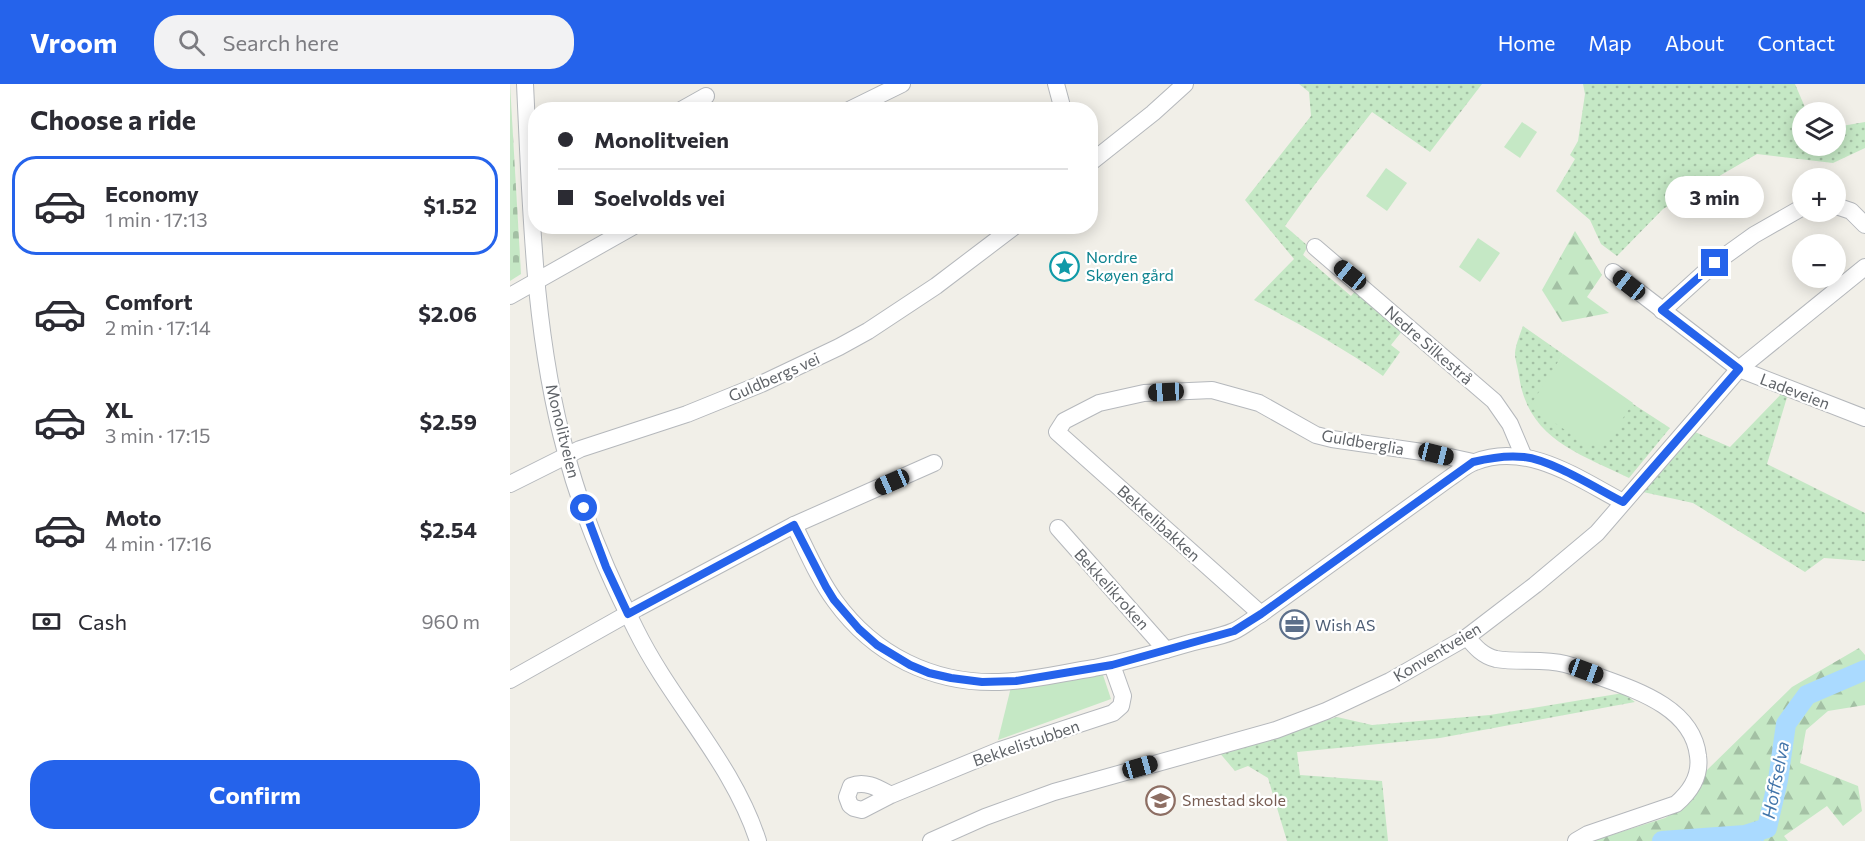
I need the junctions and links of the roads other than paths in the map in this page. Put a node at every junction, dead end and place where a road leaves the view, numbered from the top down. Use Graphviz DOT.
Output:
graph roads {
  1 [pos="525,84"];
  2 [pos="902,84"];
  3 [pos="1056,84"];
  4 [pos="1185,84"];
  5 [pos="706,96"];
  6 [pos="695,102"];
  7 [pos="865,102"];
  8 [pos="1061,102"];
  9 [pos="528,124"];
  10 [pos="1098,157"];
  11 [pos="1846,209"];
  12 [pos="1792,213"];
  13 [pos="1865,225"];
  14 [pos="534,234"];
  15 [pos="620,234"];
  16 [pos="1004,234"];
  17 [pos="1315,247"];
  18 [pos="1865,267"];
  19 [pos="1613,272"];
  20 [pos="536,281"];
  21 [pos="510,296"];
  22 [pos="1662,310"];
  23 [pos="1739,369"];
  24 [pos="1865,418"];
  25 [pos="1057,432"];
  26 [pos="566,455"];
  27 [pos="1524,457"];
  28 [pos="1473,462"];
  29 [pos="934,463"];
  30 [pos="510,484"];
  31 [pos="1623,502"];
  32 [pos="794,525"];
  33 [pos="1058,528"];
  34 [pos="628,614"];
  35 [pos="1261,614"];
  36 [pos="1467,637"];
  37 [pos="1166,650"];
  38 [pos="1112,665"];
  39 [pos="510,680"];
  40 [pos="891,795"];
  41 [pos="758,841"];
  42 [pos="931,841"];
  43 [pos="1576,841"];
  1 -- 9 [label="street, Monolitveien"];
  2 -- 7 [label="street"];
  3 -- 8 [label="street"];
  4 -- 10 [label="street"];
  5 -- 6 [label="street"];
  11 -- 13 [label="street"];
  12 -- 22 [label="street"];
  14 -- 20 [label="street, Monolitveien"];
  15 -- 20 [label="street"];
  16 -- 26 [label="street, Guldbergs vei"];
  17 -- 27 [label="street, Nedre Silkestrå"];
  18 -- 23 [label="street, Konventveien"];
  19 -- 22 [label="street, Ladeveien"];
  20 -- 21 [label="street"];
  20 -- 26 [label="street, Monolitveien"];
  22 -- 23 [label="street, Ladeveien"];
  23 -- 24 [label="street, Ladeveien"];
  23 -- 31 [label="street, Konventveien"];
  25 -- 28 [label="street, Guldberglia"];
  25 -- 35 [label="street, Bekkelibakken"];
  26 -- 30 [label="street, Guldbergs vei"];
  26 -- 34 [label="street, Monolitveien"];
  27 -- 28 [label="street"];
  27 -- 31 [label="street"];
  28 -- 35 [label="street"];
  29 -- 32 [label="street"];
  31 -- 36 [label="street, Konventveien"];
  32 -- 34 [label="street"];
  32 -- 38 [label="street"];
  33 -- 37 [label="street, Bekkelikroken"];
  34 -- 39 [label="street"];
  34 -- 41 [label="street, Monolitveien"];
  35 -- 37 [label="street"];
  36 -- 42 [label="street, Konventveien"];
  36 -- 43 [label="street"];
  37 -- 38 [label="street"];
  38 -- 40 [label="street, Bekkelistubben"];
}
